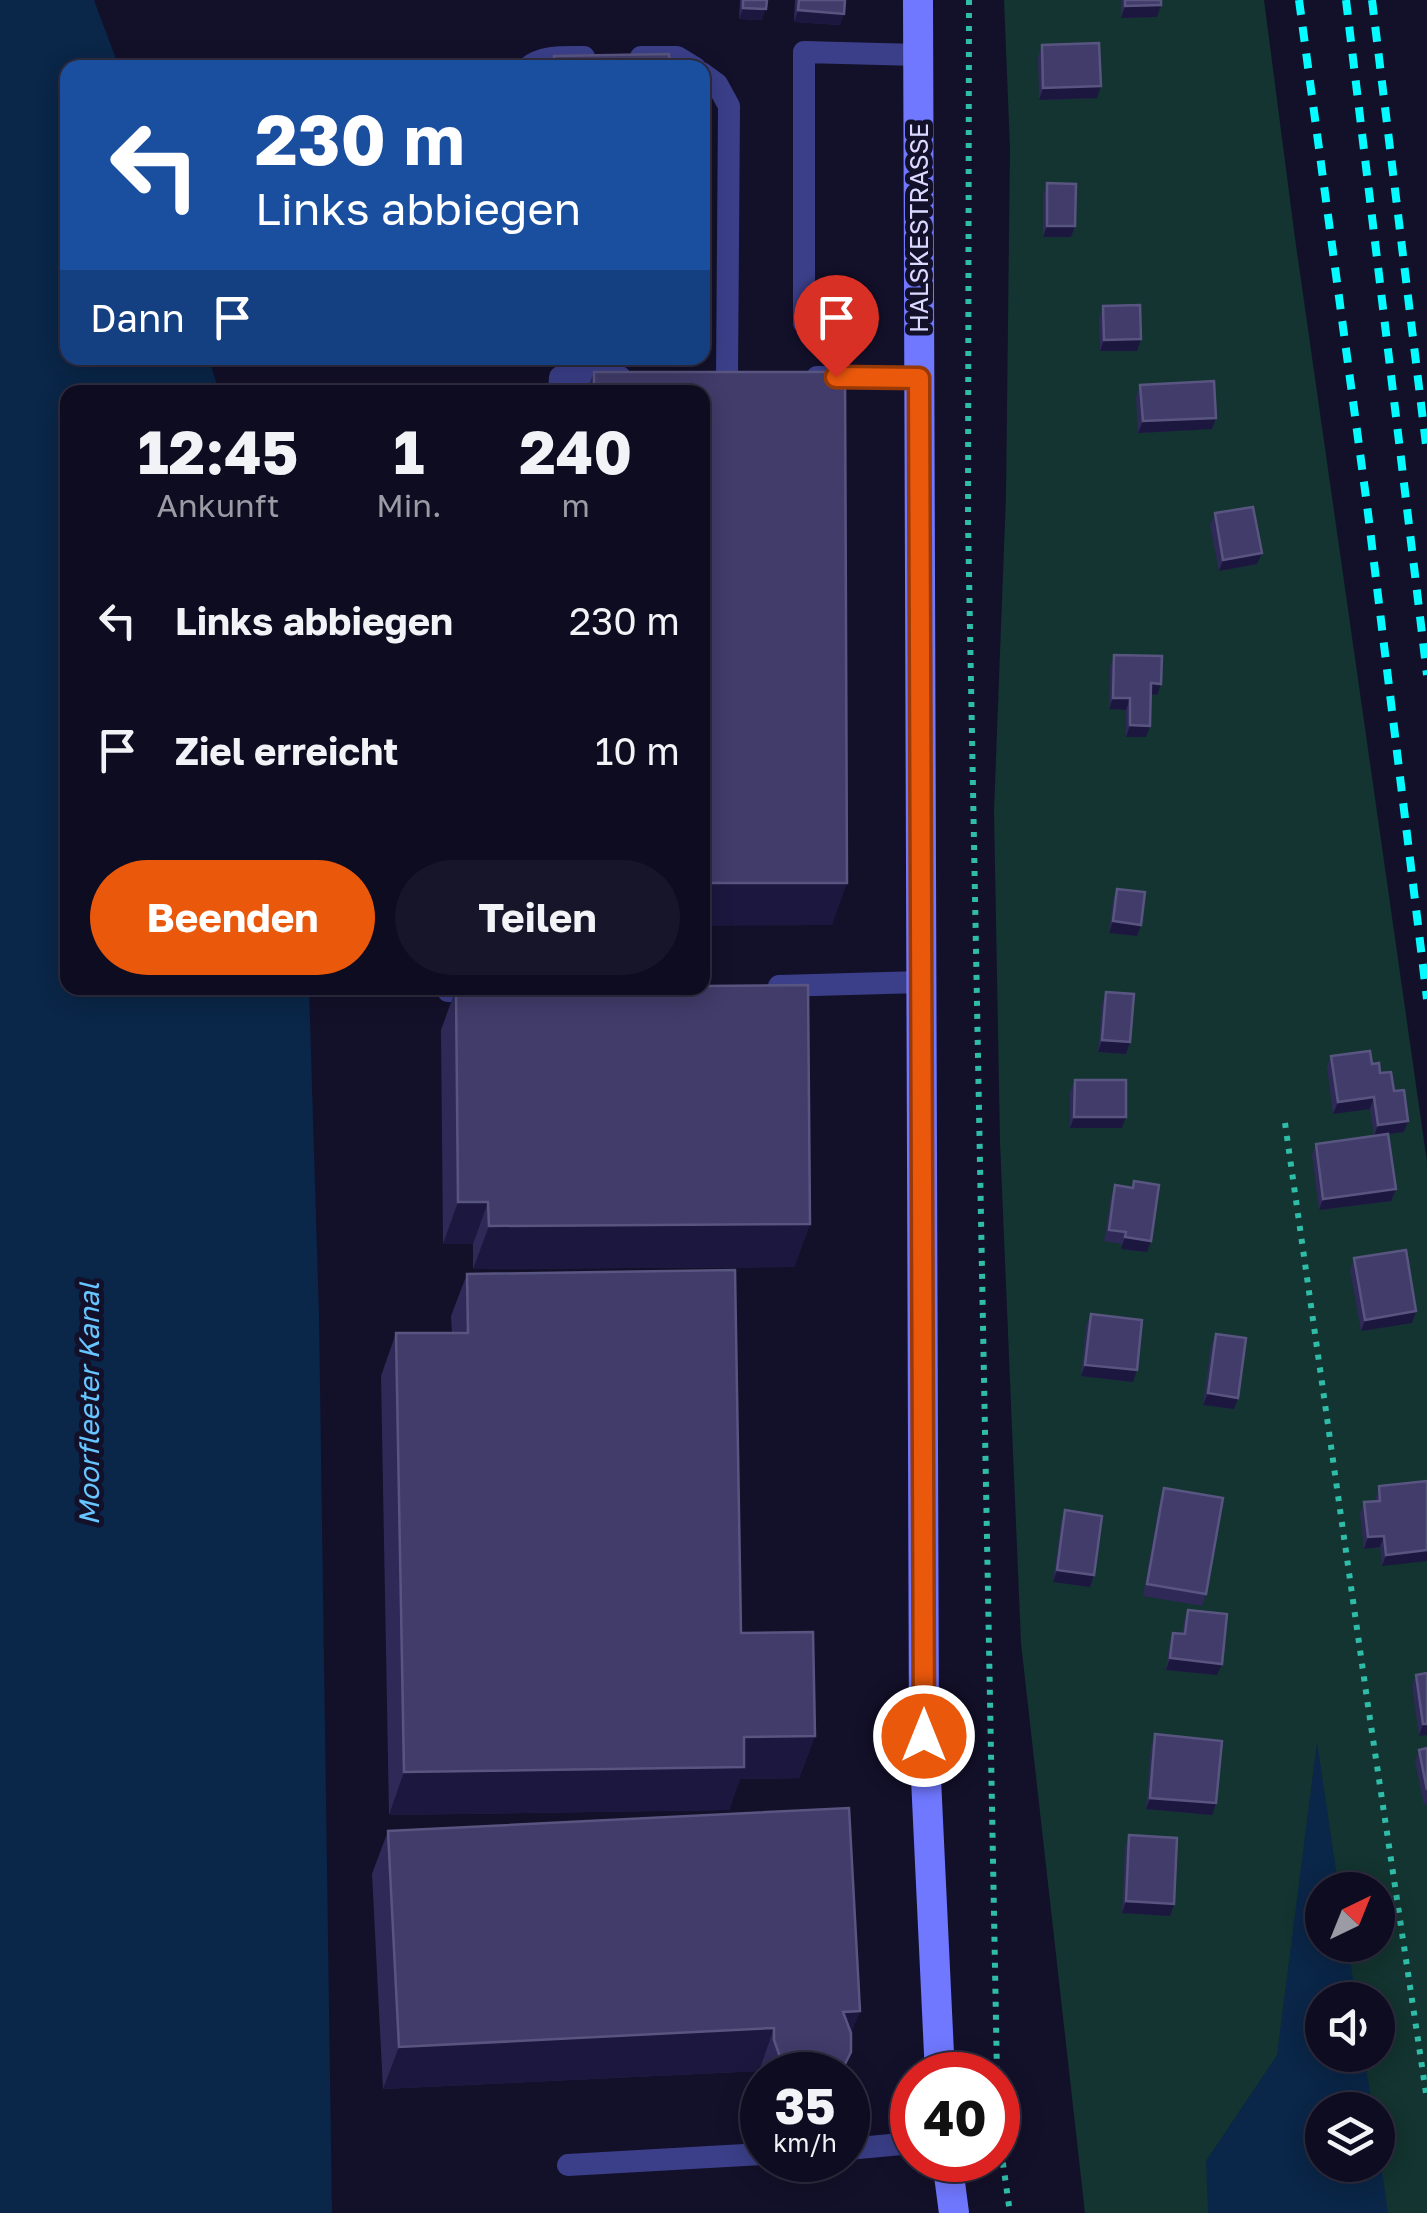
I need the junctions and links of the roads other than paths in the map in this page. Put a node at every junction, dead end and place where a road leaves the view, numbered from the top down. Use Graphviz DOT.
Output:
graph roads {
  1 [pos="918,0"];
  2 [pos="918,55"];
  3 [pos="542,60"];
  4 [pos="682,60"];
  5 [pos="710,79"];
  6 [pos="804,323"];
  7 [pos="560,376"];
  8 [pos="800,377"];
  9 [pos="634,378"];
  10 [pos="727,378"];
  11 [pos="919,378"];
  12 [pos="920,982"];
  13 [pos="759,986"];
  14 [pos="939,2052"];
  15 [pos="740,2155"];
  16 [pos="568,2165"];
  17 [pos="950,2182"];
  18 [pos="954,2213"];
  1 -- 2 [label="street, HALSKESTRASSE"];
  2 -- 6 [label="lane"];
  2 -- 11 [label="street, HALSKESTRASSE"];
  3 -- 4 [label="lane"];
  5 -- 10 [label="lane"];
  7 -- 9 [label="lane"];
  8 -- 11 [label="lane"];
  11 -- 12 [label="street, HALSKESTRASSE"];
  12 -- 13 [label="lane"];
  12 -- 14 [label="street, HALSKESTRASSE"];
  15 -- 16 [label="lane"];
  17 -- 18 [label="street"];
}
